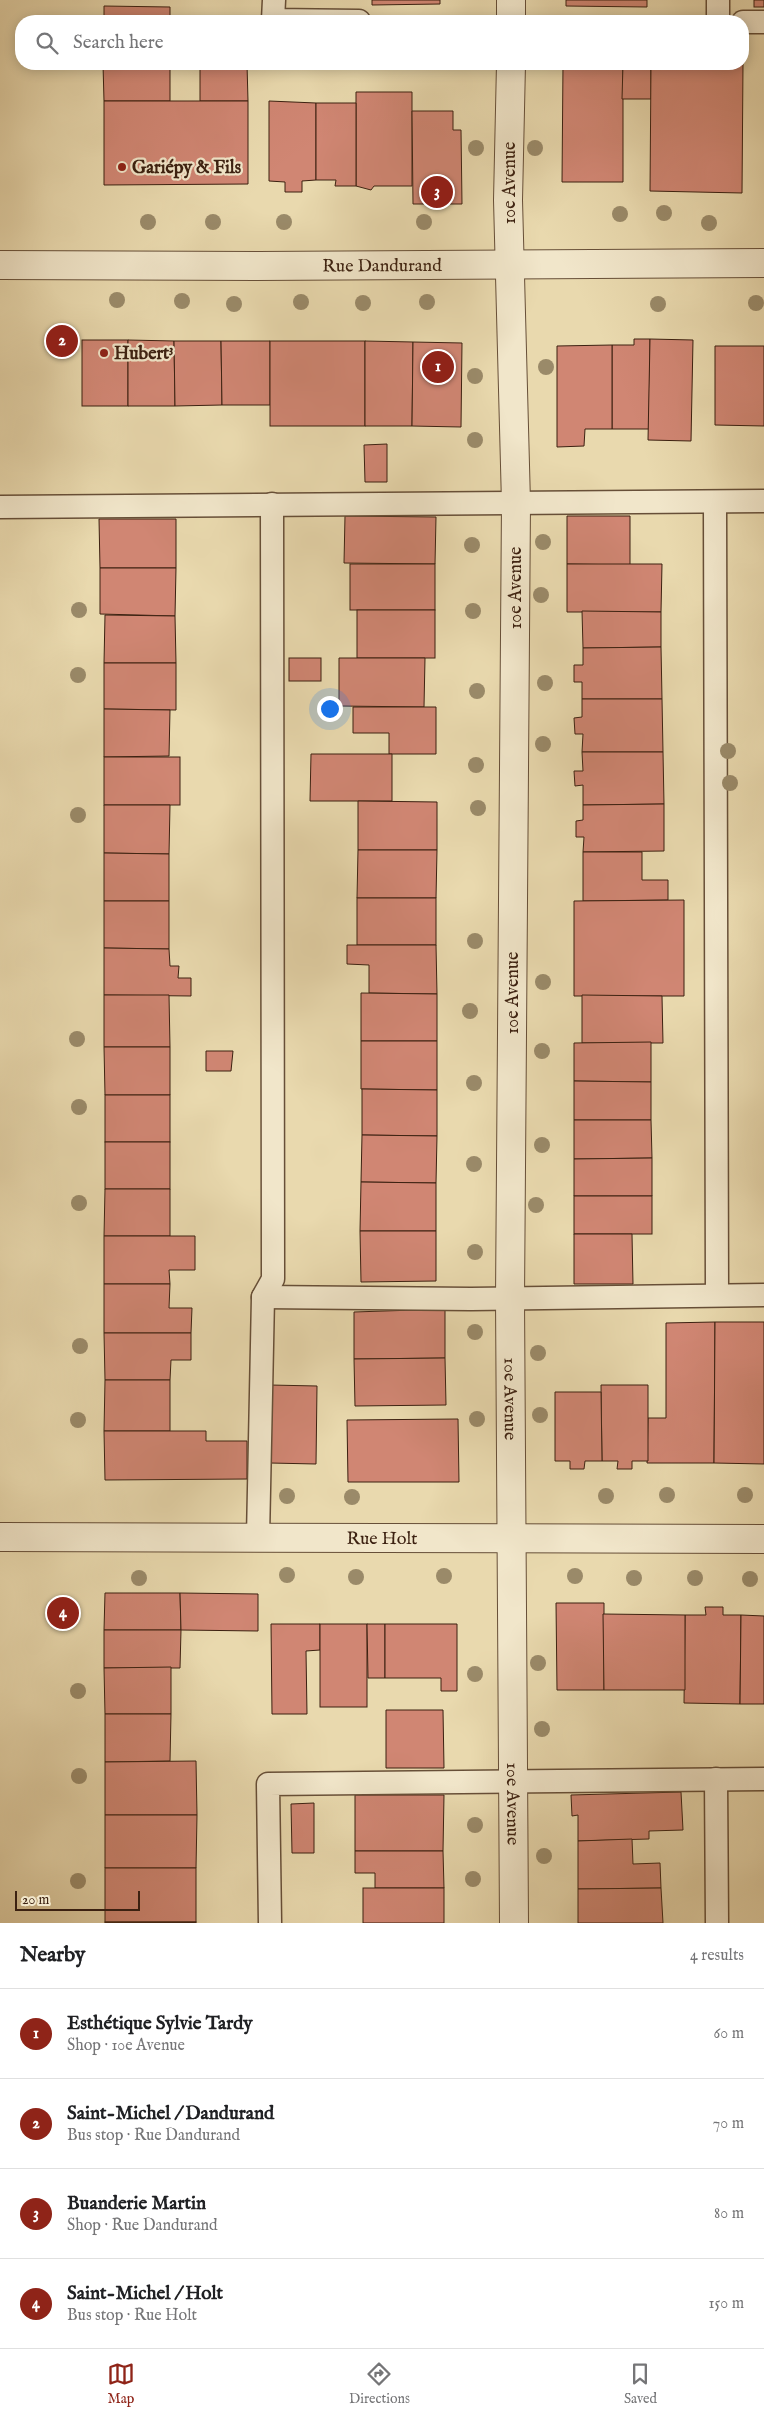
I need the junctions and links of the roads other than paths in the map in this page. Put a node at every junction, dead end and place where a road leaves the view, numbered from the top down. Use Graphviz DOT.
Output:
graph roads {
  1 [pos="274,0"];
  2 [pos="511,0"];
  3 [pos="718,0"];
  4 [pos="274,15"];
  5 [pos="511,15"];
  6 [pos="718,15"];
  7 [pos="749,22"];
  8 [pos="764,22"];
  9 [pos="511,70"];
  10 [pos="509,263"];
  11 [pos="764,263"];
  12 [pos="0,264"];
  13 [pos="764,501"];
  14 [pos="715,502"];
  15 [pos="272,504"];
  16 [pos="516,504"];
  17 [pos="0,507"];
  18 [pos="717,1294"];
  19 [pos="764,1295"];
  20 [pos="263,1297"];
  21 [pos="510,1298"];
  22 [pos="258,1536"];
  23 [pos="0,1537"];
  24 [pos="512,1538"];
  25 [pos="764,1540"];
  26 [pos="764,1779"];
  27 [pos="716,1780"];
  28 [pos="515,1781"];
  29 [pos="270,1923"];
  30 [pos="514,1923"];
  31 [pos="717,1923"];
  1 -- 4 [label="lane"];
  2 -- 5 [label="street"];
  3 -- 6 [label="lane"];
  7 -- 8 [label="lane"];
  9 -- 10 [label="street, 10e Avenue"];
  10 -- 11 [label="street, Rue Dandurand"];
  10 -- 12 [label="street, Rue Dandurand"];
  10 -- 16 [label="street, 10e Avenue"];
  13 -- 14 [label="lane"];
  14 -- 16 [label="lane"];
  14 -- 18 [label="lane"];
  15 -- 16 [label="lane"];
  15 -- 17 [label="lane"];
  15 -- 20 [label="lane"];
  16 -- 21 [label="street, 10e Avenue"];
  18 -- 19 [label="lane"];
  18 -- 21 [label="lane"];
  20 -- 21 [label="lane"];
  20 -- 22 [label="lane"];
  21 -- 24 [label="street, 10e Avenue"];
  22 -- 23 [label="street, Rue Holt"];
  22 -- 24 [label="street, Rue Holt"];
  24 -- 25 [label="street, Rue Holt"];
  24 -- 28 [label="street, 10e Avenue"];
  26 -- 27 [label="lane"];
  27 -- 28 [label="lane"];
  27 -- 31 [label="lane"];
  28 -- 29 [label="lane"];
  28 -- 30 [label="street, 10e Avenue"];
}
